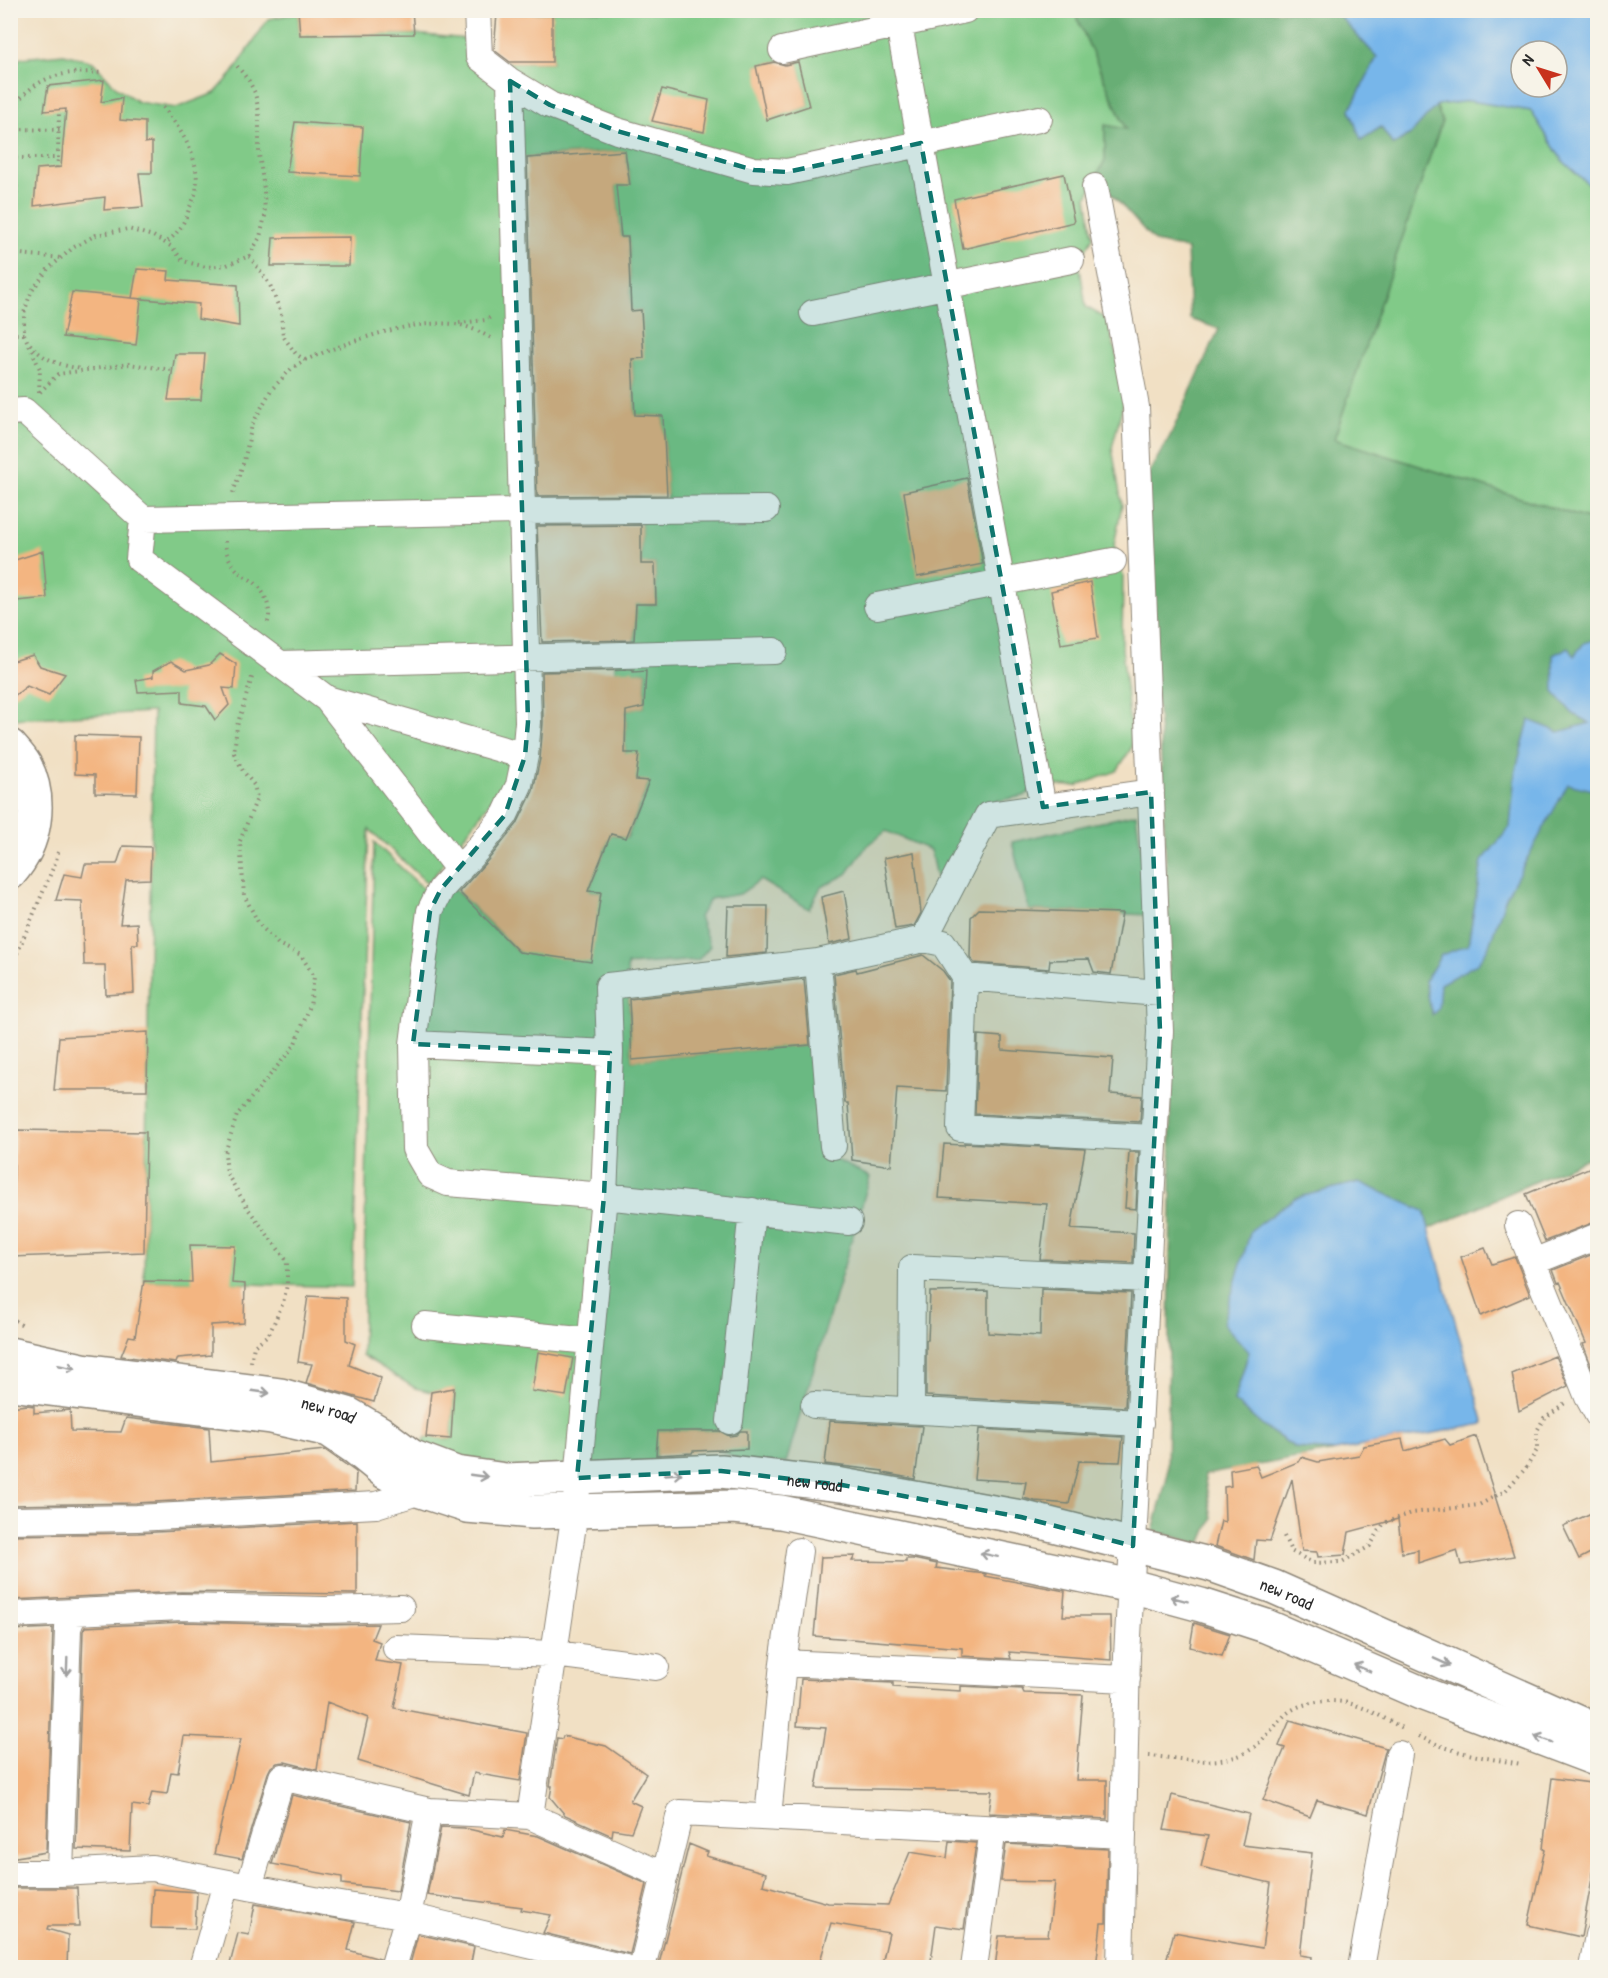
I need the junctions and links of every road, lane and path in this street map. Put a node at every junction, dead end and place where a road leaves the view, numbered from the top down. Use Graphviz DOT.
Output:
graph roads {
  1 [pos="477,10"];
  2 [pos="965,10"];
  3 [pos="899,25"];
  4 [pos="782,50"];
  5 [pos="237,66"];
  6 [pos="103,73"];
  7 [pos="510,81"];
  8 [pos="163,106"];
  9 [pos="59,110"];
  10 [pos="10,112"];
  11 [pos="1039,119"];
  12 [pos="10,129"];
  13 [pos="57,130"];
  14 [pos="64,130"];
  15 [pos="921,143"];
  16 [pos="10,158"];
  17 [pos="58,158"];
  18 [pos="10,163"];
  19 [pos="57,168"];
  20 [pos="1095,187"];
  21 [pos="10,223"];
  22 [pos="166,243"];
  23 [pos="10,253"];
  24 [pos="249,256"];
  25 [pos="62,258"];
  26 [pos="1071,260"];
  27 [pos="947,285"];
  28 [pos="517,301"];
  29 [pos="813,313"];
  30 [pos="456,324"];
  31 [pos="10,334"];
  32 [pos="24,334"];
  33 [pos="27,339"];
  34 [pos="518,352"];
  35 [pos="305,360"];
  36 [pos="85,370"];
  37 [pos="172,370"];
  38 [pos="10,412"];
  39 [pos="766,509"];
  40 [pos="522,511"];
  41 [pos="225,517"];
  42 [pos="143,519"];
  43 [pos="1113,561"];
  44 [pos="1002,582"];
  45 [pos="877,606"];
  46 [pos="258,647"];
  47 [pos="774,651"];
  48 [pos="526,658"];
  49 [pos="281,664"];
  50 [pos="327,699"];
  51 [pos="10,746"];
  52 [pos="525,756"];
  53 [pos="1151,792"];
  54 [pos="1043,807"];
  55 [pos="459,870"];
  56 [pos="10,873"];
  57 [pos="924,939"];
  58 [pos="818,963"];
  59 [pos="965,977"];
  60 [pos="1159,993"];
  61 [pos="413,1044"];
  62 [pos="610,1053"];
  63 [pos="1155,1138"];
  64 [pos="834,1146"];
  65 [pos="604,1196"];
  66 [pos="752,1211"];
  67 [pos="849,1222"];
  68 [pos="1518,1224"];
  69 [pos="1598,1236"];
  70 [pos="1533,1263"];
  71 [pos="1147,1279"];
  72 [pos="425,1325"];
  73 [pos="590,1341"];
  74 [pos="12,1362"];
  75 [pos="257,1392"];
  76 [pos="1594,1402"];
  77 [pos="814,1405"];
  78 [pos="911,1410"];
  79 [pos="730,1420"];
  80 [pos="1140,1424"];
  81 [pos="427,1478"];
  82 [pos="577,1478"];
  83 [pos="575,1511"];
  84 [pos="10,1520"];
  85 [pos="1284,1536"];
  86 [pos="1133,1546"];
  87 [pos="799,1551"];
  88 [pos="1131,1586"];
  89 [pos="401,1608"];
  90 [pos="78,1612"];
  91 [pos="10,1615"];
  92 [pos="396,1648"];
  93 [pos="555,1654"];
  94 [pos="783,1663"];
  95 [pos="656,1667"];
  96 [pos="1127,1679"];
  97 [pos="1404,1729"];
  98 [pos="1598,1731"];
  99 [pos="1406,1743"];
  100 [pos="1125,1754"];
  101 [pos="1598,1760"];
  102 [pos="1528,1766"];
  103 [pos="429,1810"];
  104 [pos="530,1816"];
  105 [pos="768,1817"];
  106 [pos="993,1828"];
  107 [pos="1123,1835"];
  108 [pos="10,1873"];
  109 [pos="60,1873"];
  110 [pos="665,1876"];
  111 [pos="238,1885"];
  112 [pos="408,1916"];
  113 [pos="1598,1935"];
  114 [pos="202,1968"];
  115 [pos="393,1968"];
  116 [pos="625,1968"];
  117 [pos="642,1968"];
  118 [pos="974,1968"];
  119 [pos="1120,1968"];
  120 [pos="1361,1968"];
  121 [pos="1592,1968"];
  1 -- 7 [label="street"];
  2 -- 3 [label="street"];
  3 -- 4 [label="street"];
  3 -- 15 [label="street"];
  5 -- 24 [label="path"];
  6 -- 10 [label="path"];
  7 -- 15 [label="street"];
  7 -- 28 [label="street"];
  8 -- 22 [label="path"];
  9 -- 13 [label="path"];
  11 -- 15 [label="street"];
  12 -- 13 [label="path"];
  13 -- 14 [label="path"];
  13 -- 17 [label="path"];
  15 -- 27 [label="street"];
  16 -- 17 [label="path"];
  17 -- 19 [label="path"];
  18 -- 21 [label="path"];
  20 -- 53 [label="street"];
  22 -- 24 [label="path"];
  22 -- 25 [label="path"];
  23 -- 25 [label="path"];
  24 -- 35 [label="path"];
  25 -- 32 [label="path"];
  26 -- 27 [label="street"];
  27 -- 29 [label="street"];
  27 -- 44 [label="street"];
  28 -- 30 [label="path"];
  28 -- 34 [label="street"];
  30 -- 34 [label="path"];
  30 -- 35 [label="path"];
  31 -- 32 [label="path"];
  32 -- 33 [label="path"];
  33 -- 36 [label="path"];
  33 -- 36 [label="path"];
  34 -- 40 [label="street"];
  35 -- 41 [label="path"];
  36 -- 37 [label="path"];
  38 -- 42 [label="street"];
  39 -- 40 [label="street"];
  40 -- 41 [label="street"];
  40 -- 48 [label="street"];
  41 -- 42 [label="street"];
  41 -- 46 [label="path"];
  42 -- 46 [label="street"];
  43 -- 44 [label="street"];
  44 -- 45 [label="street"];
  44 -- 54 [label="street"];
  46 -- 49 [label="street"];
  46 -- 75 [label="path"];
  47 -- 48 [label="street"];
  48 -- 49 [label="street"];
  48 -- 52 [label="street"];
  49 -- 50 [label="street"];
  50 -- 52 [label="street"];
  50 -- 55 [label="street"];
  51 -- 56 [label="main road"];
  52 -- 55 [label="street"];
  53 -- 54 [label="street"];
  53 -- 60 [label="street"];
  54 -- 57 [label="street"];
  55 -- 61 [label="street"];
  57 -- 58 [label="street"];
  57 -- 59 [label="street"];
  58 -- 62 [label="street"];
  58 -- 64 [label="street"];
  59 -- 60 [label="street"];
  59 -- 63 [label="street"];
  60 -- 63 [label="street"];
  61 -- 62 [label="street"];
  61 -- 65 [label="street"];
  62 -- 65 [label="street"];
  63 -- 71 [label="street"];
  65 -- 66 [label="street"];
  65 -- 73 [label="street"];
  66 -- 67 [label="street"];
  66 -- 79 [label="street"];
  68 -- 70 [label="street"];
  69 -- 70 [label="street"];
  70 -- 76 [label="street"];
  71 -- 78 [label="street"];
  71 -- 80 [label="street"];
  72 -- 73 [label="street"];
  73 -- 82 [label="street"];
  74 -- 75 [label="main road, new road, one-way"];
  74 -- 81 [label="main road, new road"];
  75 -- 81 [label="main road, new road, one-way"];
  76 -- 85 [label="path"];
  77 -- 78 [label="street"];
  78 -- 80 [label="street"];
  80 -- 86 [label="street"];
  81 -- 82 [label="main road, new road, one-way"];
  81 -- 83 [label="main road, new road"];
  81 -- 84 [label="street"];
  82 -- 83 [label="street"];
  82 -- 86 [label="main road, new road, one-way"];
  88 -- 83 [label="main road, new road, one-way"];
  83 -- 93 [label="street"];
  86 -- 88 [label="street"];
  86 -- 98 [label="main road, new road, one-way"];
  87 -- 94 [label="street"];
  88 -- 96 [label="street"];
  101 -- 88 [label="main road, new road, one-way"];
  89 -- 90 [label="street"];
  90 -- 91 [label="street"];
  90 -- 109 [label="street, one-way"];
  92 -- 93 [label="street"];
  93 -- 95 [label="street"];
  93 -- 104 [label="street"];
  94 -- 96 [label="street"];
  94 -- 105 [label="street"];
  96 -- 100 [label="street"];
  97 -- 100 [label="path"];
  99 -- 102 [label="path"];
  99 -- 120 [label="street"];
  100 -- 107 [label="street"];
  103 -- 104 [label="street"];
  103 -- 111 [label="street"];
  103 -- 112 [label="street"];
  104 -- 110 [label="street"];
  105 -- 106 [label="street"];
  105 -- 110 [label="street"];
  106 -- 107 [label="street"];
  106 -- 118 [label="street"];
  107 -- 119 [label="street"];
  108 -- 109 [label="street"];
  109 -- 111 [label="street"];
  110 -- 117 [label="street"];
  111 -- 112 [label="street"];
  111 -- 114 [label="street"];
  112 -- 115 [label="street"];
  112 -- 116 [label="street"];
  113 -- 121 [label="street"];
}
